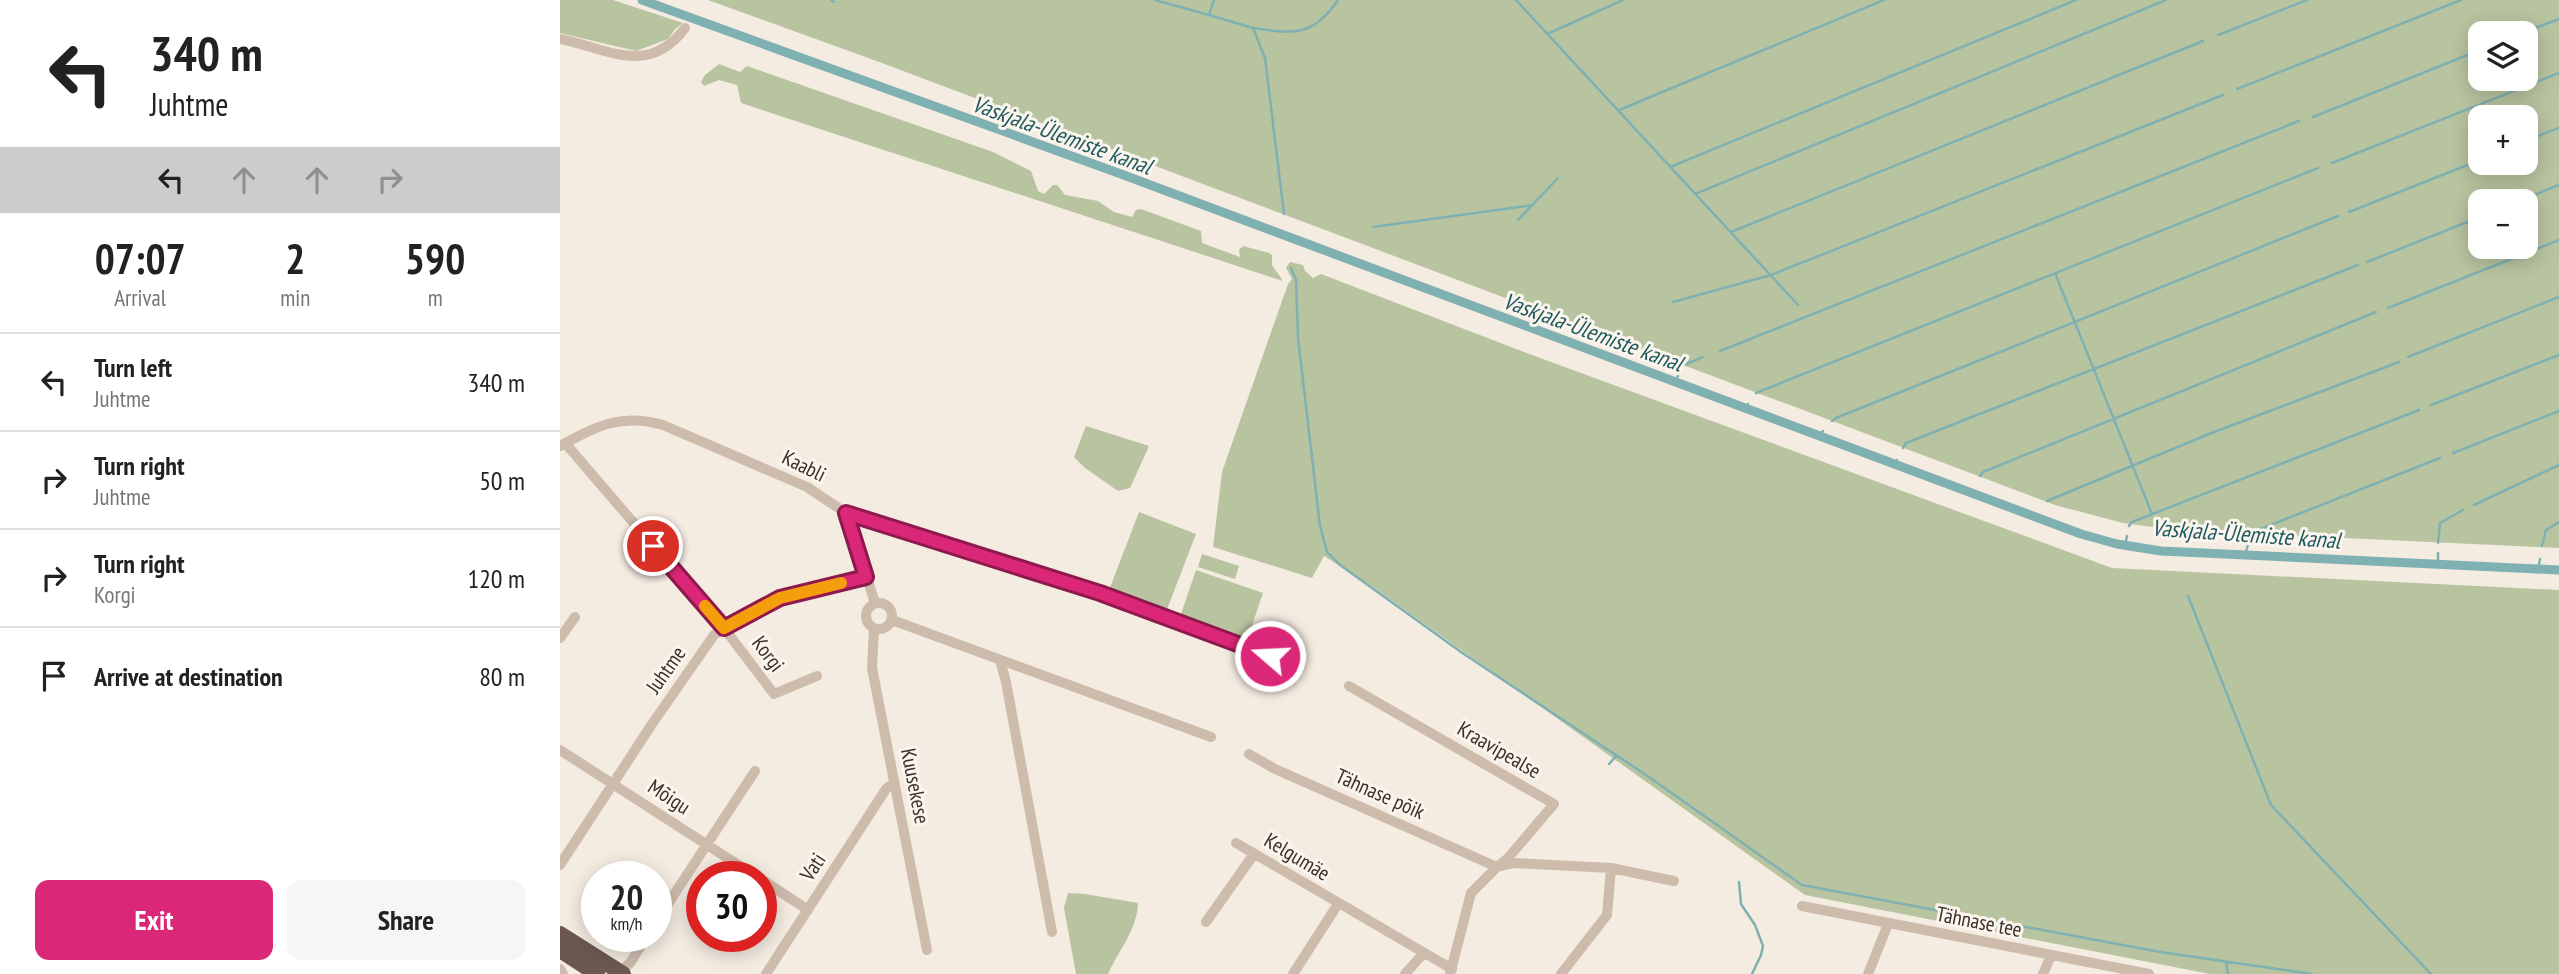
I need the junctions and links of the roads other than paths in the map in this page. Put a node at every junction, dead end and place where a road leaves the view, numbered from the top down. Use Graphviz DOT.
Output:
graph roads {
  1 [pos="685,28"];
  2 [pos="560,39"];
  3 [pos="563,444"];
  4 [pos="846,513"];
  5 [pos="866,577"];
  6 [pos="875,603"];
  7 [pos="575,617"];
  8 [pos="892,620"];
  9 [pos="724,628"];
  10 [pos="874,629"];
  11 [pos="560,638"];
  12 [pos="1270,656"];
  13 [pos="1000,660"];
  14 [pos="817,676"];
  15 [pos="1349,686"];
  16 [pos="1211,737"];
  17 [pos="560,750"];
  18 [pos="1249,754"];
  19 [pos="755,771"];
  20 [pos="612,783"];
  21 [pos="894,783"];
  22 [pos="707,844"];
  23 [pos="1236,844"];
  24 [pos="1254,854"];
  25 [pos="733,861"];
  26 [pos="560,865"];
  27 [pos="1497,867"];
  28 [pos="1611,868"];
  29 [pos="1674,881"];
  30 [pos="777,890"];
  31 [pos="672,898"];
  32 [pos="1338,904"];
  33 [pos="1802,906"];
  34 [pos="808,910"];
  35 [pos="1206,922"];
  36 [pos="1888,924"];
  37 [pos="1052,932"];
  38 [pos="560,934"];
  39 [pos="560,950"];
  40 [pos="927,950"];
  41 [pos="637,952"];
  42 [pos="1423,954"];
  43 [pos="2051,956"];
  44 [pos="560,969"];
  45 [pos="1451,972"];
  46 [pos="620,973"];
  47 [pos="563,974"];
  48 [pos="597,974"];
  49 [pos="766,974"];
  50 [pos="1293,974"];
  51 [pos="1405,974"];
  52 [pos="1561,974"];
  53 [pos="1868,974"];
  54 [pos="2043,974"];
  55 [pos="2149,974"];
  1 -- 2 [label="street"];
  3 -- 4 [label="street, Kaabli"];
  3 -- 9 [label="street, Korgi"];
  4 -- 5 [label="street"];
  4 -- 12 [label="street, Kaabli"];
  5 -- 6 [label="street"];
  5 -- 9 [label="street, Juhtme"];
  6 -- 8 [label="street"];
  6 -- 10 [label="street"];
  7 -- 11 [label="street"];
  8 -- 10 [label="street"];
  8 -- 13 [label="street"];
  9 -- 14 [label="street, Korgi"];
  9 -- 20 [label="street, Juhtme"];
  10 -- 21 [label="street, Kuusekese"];
  13 -- 16 [label="street"];
  13 -- 37 [label="street"];
  15 -- 27 [label="street, Kraavipealse"];
  17 -- 20 [label="street, Mõigu"];
  18 -- 27 [label="street, Tähnase põik"];
  19 -- 22 [label="street"];
  20 -- 22 [label="street, Mõigu"];
  20 -- 26 [label="street, Juhtme"];
  21 -- 34 [label="street, Vati"];
  21 -- 40 [label="street, Kuusekese"];
  22 -- 25 [label="street, Mõigu"];
  22 -- 31 [label="street"];
  23 -- 24 [label="street, Kelgumäe"];
  24 -- 32 [label="street, Kelgumäe"];
  24 -- 35 [label="street"];
  27 -- 28 [label="street"];
  27 -- 45 [label="street"];
  28 -- 29 [label="street"];
  28 -- 52 [label="street"];
  30 -- 34 [label="street, Mõigu"];
  32 -- 42 [label="street, Kelgumäe"];
  32 -- 50 [label="street, Kelgumäe"];
  33 -- 36 [label="street, Tähnase tee"];
  34 -- 49 [label="street, Vati"];
  36 -- 43 [label="street, Tähnase tee"];
  36 -- 53 [label="street"];
  38 -- 46 [label="highway"];
  39 -- 48 [label="highway"];
  41 -- 46 [label="street"];
  42 -- 45 [label="street, Kelgumäe"];
  42 -- 51 [label="street"];
  43 -- 54 [label="street"];
  43 -- 55 [label="street, Tähnase tee"];
  44 -- 47 [label="street"];
}
